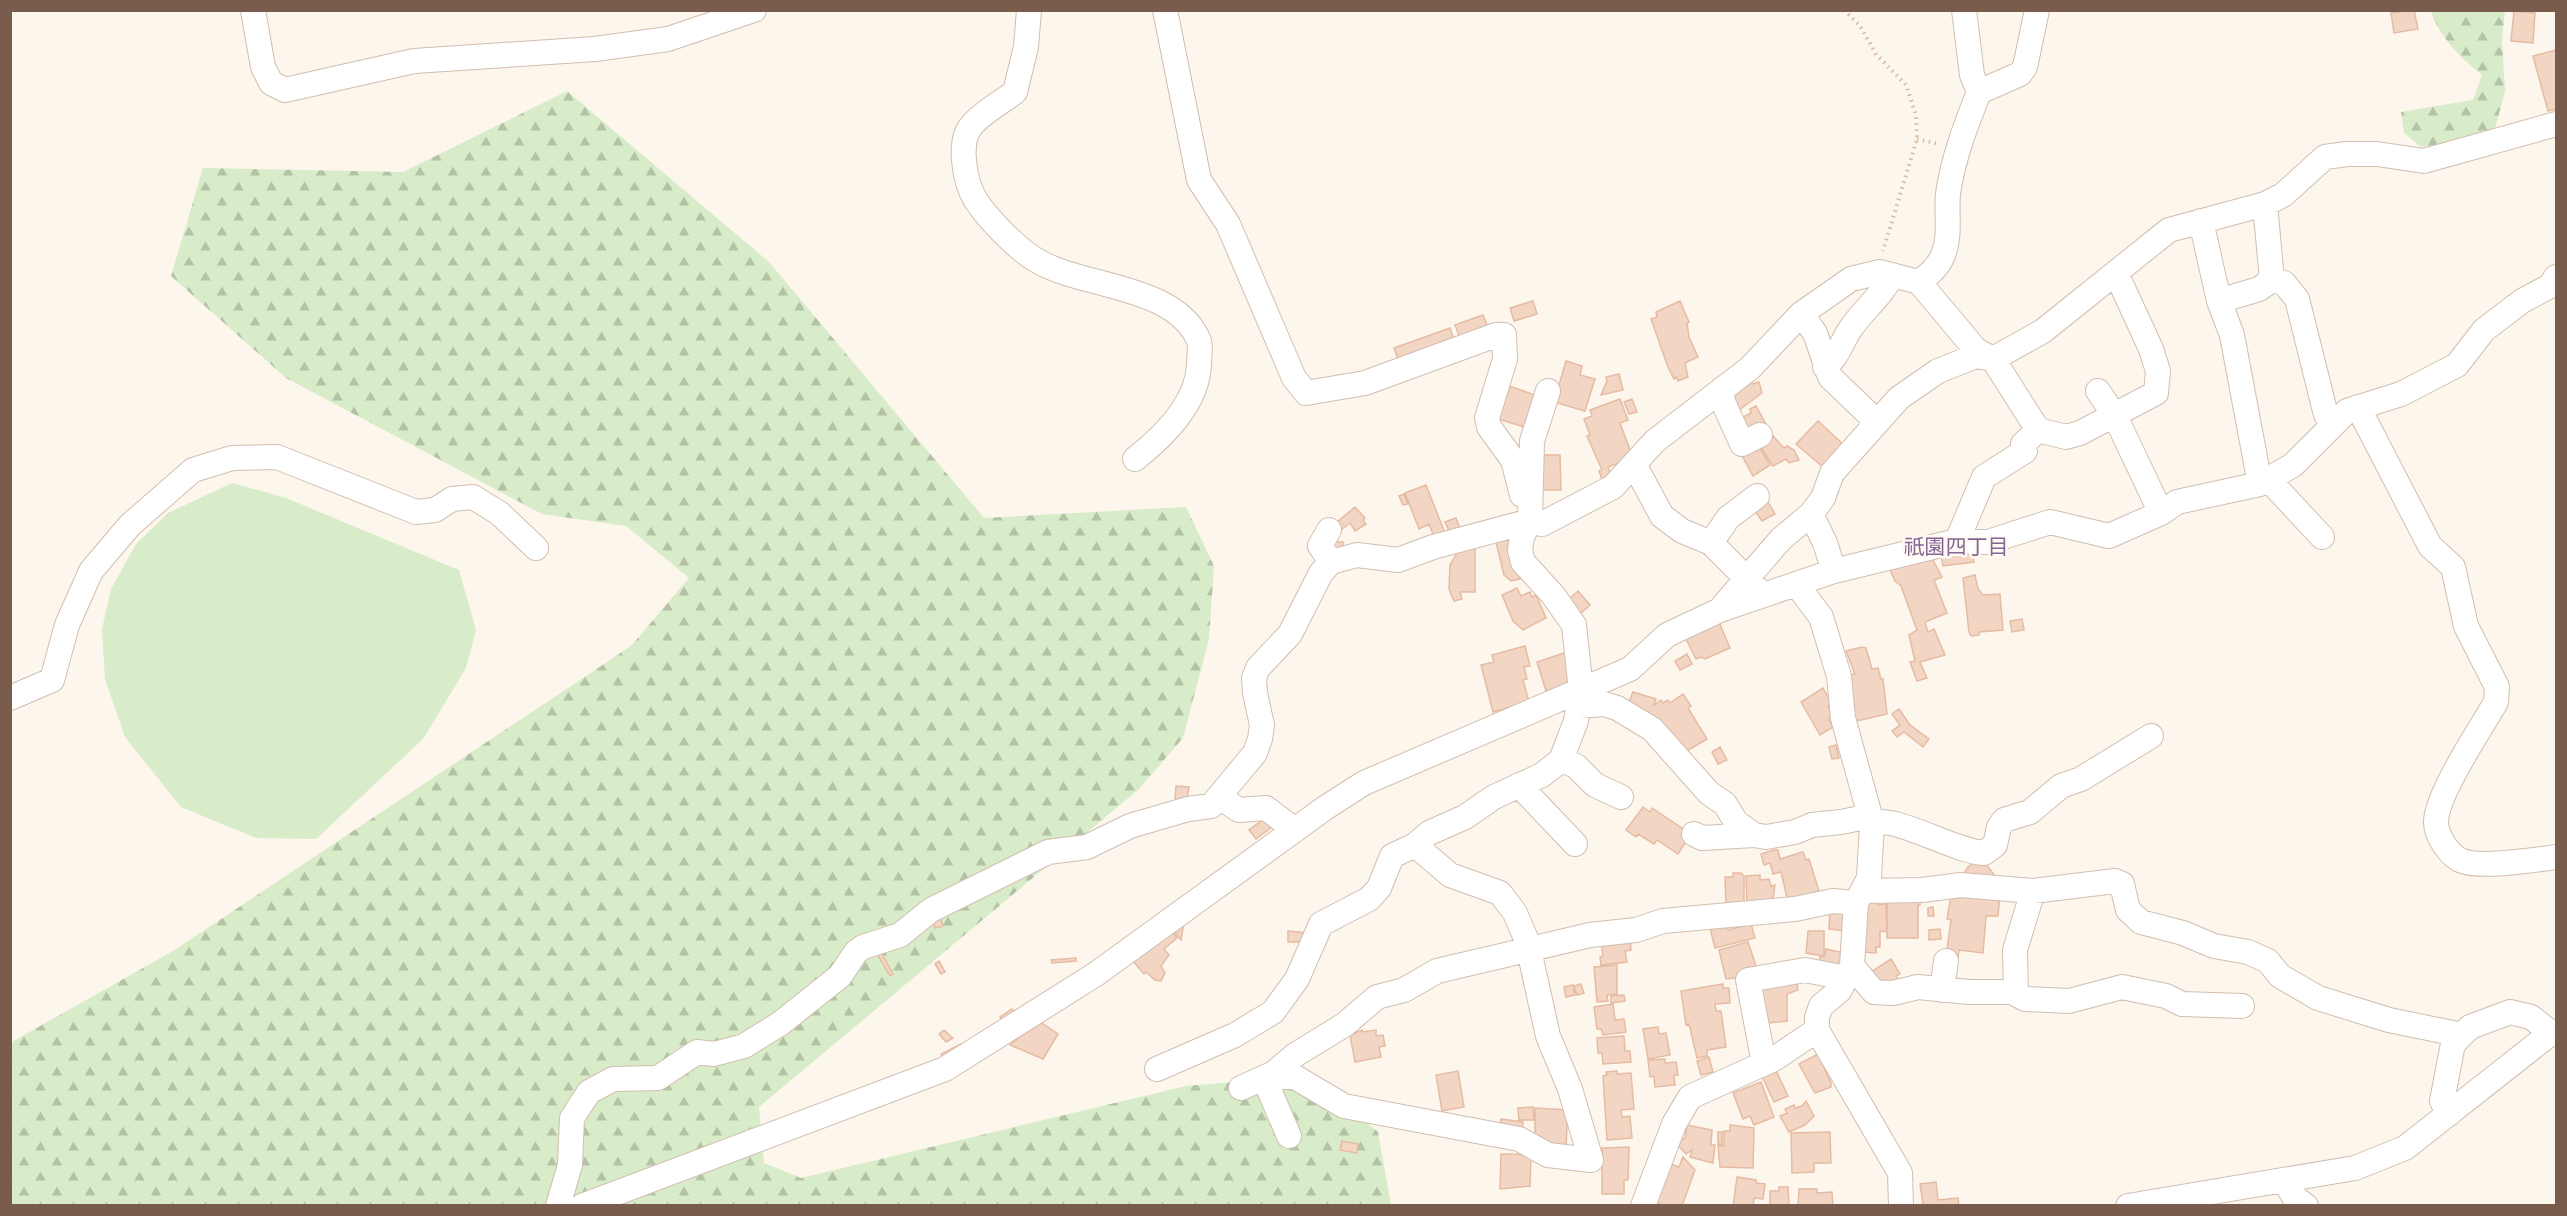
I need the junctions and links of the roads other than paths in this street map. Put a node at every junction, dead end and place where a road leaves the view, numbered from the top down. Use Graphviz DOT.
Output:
graph roads {
  1 [pos="253,10"];
  2 [pos="754,10"];
  3 [pos="1029,10"];
  4 [pos="1165,10"];
  5 [pos="1964,10"];
  6 [pos="2037,10"];
  7 [pos="1979,92"];
  8 [pos="2556,124"];
  9 [pos="2265,204"];
  10 [pos="2201,221"];
  11 [pos="1886,273"];
  12 [pos="2116,273"];
  13 [pos="2556,277"];
  14 [pos="2272,280"];
  15 [pos="1919,282"];
  16 [pos="2219,301"];
  17 [pos="1801,314"];
  18 [pos="1993,359"];
  19 [pos="1825,367"];
  20 [pos="1722,389"];
  21 [pos="1548,391"];
  22 [pos="2098,391"];
  23 [pos="2358,407"];
  24 [pos="2115,416"];
  25 [pos="2337,420"];
  26 [pos="1876,422"];
  27 [pos="2038,430"];
  28 [pos="1760,435"];
  29 [pos="1135,459"];
  30 [pos="1635,466"];
  31 [pos="2264,481"];
  32 [pos="1757,496"];
  33 [pos="2161,513"];
  34 [pos="1811,514"];
  35 [pos="1530,521"];
  36 [pos="1329,530"];
  37 [pos="2322,537"];
  38 [pos="1957,541"];
  39 [pos="1711,543"];
  40 [pos="536,548"];
  41 [pos="1330,562"];
  42 [pos="1834,571"];
  43 [pos="1797,585"];
  44 [pos="1756,587"];
  45 [pos="10,698"];
  46 [pos="1580,698"];
  47 [pos="2151,736"];
  48 [pos="1561,760"];
  49 [pos="1519,785"];
  50 [pos="1621,797"];
  51 [pos="1221,798"];
  52 [pos="1871,819"];
  53 [pos="1295,830"];
  54 [pos="1694,834"];
  55 [pos="1754,835"];
  56 [pos="1575,844"];
  57 [pos="1415,845"];
  58 [pos="1983,853"];
  59 [pos="2556,857"];
  60 [pos="1948,886"];
  61 [pos="2008,889"];
  62 [pos="2033,891"];
  63 [pos="1860,897"];
  64 [pos="1529,949"];
  65 [pos="1946,961"];
  66 [pos="1849,972"];
  67 [pos="1942,990"];
  68 [pos="2016,994"];
  69 [pos="2242,1006"];
  70 [pos="1817,1030"];
  71 [pos="2554,1033"];
  72 [pos="2462,1035"];
  73 [pos="1764,1063"];
  74 [pos="1157,1069"];
  75 [pos="1269,1076"];
  76 [pos="1241,1088"];
  77 [pos="2449,1114"];
  78 [pos="1289,1136"];
  79 [pos="2284,1180"];
  80 [pos="558,1206"];
  81 [pos="582,1206"];
  82 [pos="1643,1206"];
  83 [pos="1901,1206"];
  84 [pos="2128,1206"];
  85 [pos="2306,1206"];
  1 -- 2 [label="street"];
  3 -- 29 [label="street"];
  4 -- 35 [label="street"];
  5 -- 7 [label="street"];
  6 -- 7 [label="street"];
  7 -- 15 [label="street"];
  8 -- 9 [label="street"];
  9 -- 10 [label="street"];
  9 -- 14 [label="street"];
  10 -- 12 [label="street"];
  10 -- 16 [label="street"];
  11 -- 15 [label="street"];
  11 -- 17 [label="street"];
  11 -- 19 [label="street"];
  12 -- 18 [label="street"];
  12 -- 24 [label="street"];
  13 -- 23 [label="street"];
  14 -- 16 [label="street"];
  14 -- 25 [label="street"];
  15 -- 18 [label="street"];
  16 -- 31 [label="street"];
  17 -- 19 [label="street"];
  17 -- 20 [label="street"];
  18 -- 26 [label="street"];
  18 -- 27 [label="street"];
  19 -- 26 [label="street"];
  20 -- 28 [label="street"];
  20 -- 30 [label="street"];
  21 -- 35 [label="street"];
  22 -- 24 [label="street"];
  23 -- 25 [label="street"];
  23 -- 59 [label="street"];
  24 -- 27 [label="street"];
  24 -- 33 [label="street"];
  25 -- 31 [label="street"];
  26 -- 34 [label="street"];
  27 -- 38 [label="street"];
  30 -- 35 [label="street"];
  30 -- 39 [label="street"];
  31 -- 33 [label="street"];
  31 -- 37 [label="street"];
  32 -- 39 [label="street"];
  33 -- 38 [label="street"];
  34 -- 42 [label="street"];
  34 -- 44 [label="street"];
  35 -- 41 [label="street"];
  35 -- 46 [label="street"];
  36 -- 41 [label="street"];
  38 -- 42 [label="street"];
  39 -- 44 [label="street"];
  40 -- 45 [label="street"];
  41 -- 51 [label="street"];
  42 -- 43 [label="street"];
  43 -- 44 [label="street"];
  43 -- 52 [label="street"];
  44 -- 46 [label="street"];
  46 -- 48 [label="street"];
  46 -- 53 [label="street"];
  46 -- 55 [label="street"];
  47 -- 58 [label="street"];
  48 -- 49 [label="street"];
  48 -- 50 [label="street"];
  49 -- 56 [label="street"];
  49 -- 57 [label="street"];
  51 -- 53 [label="street"];
  51 -- 80 [label="street"];
  52 -- 55 [label="street"];
  52 -- 58 [label="street"];
  52 -- 63 [label="street"];
  53 -- 81 [label="street"];
  54 -- 55 [label="street"];
  57 -- 64 [label="street"];
  57 -- 74 [label="street"];
  58 -- 60 [label="street"];
  58 -- 61 [label="street"];
  60 -- 61 [label="street"];
  60 -- 63 [label="street"];
  61 -- 62 [label="street"];
  62 -- 68 [label="street"];
  62 -- 72 [label="street"];
  63 -- 64 [label="street"];
  63 -- 66 [label="street"];
  64 -- 75 [label="street"];
  64 -- 75 [label="street"];
  65 -- 67 [label="street"];
  66 -- 67 [label="street"];
  66 -- 70 [label="street"];
  66 -- 73 [label="street"];
  67 -- 68 [label="street"];
  68 -- 69 [label="street"];
  70 -- 73 [label="street"];
  70 -- 83 [label="street"];
  71 -- 72 [label="street"];
  71 -- 77 [label="street"];
  72 -- 77 [label="street"];
  73 -- 82 [label="street"];
  75 -- 76 [label="street"];
  75 -- 78 [label="street"];
  77 -- 79 [label="street"];
  79 -- 84 [label="street"];
  79 -- 85 [label="street"];
}
